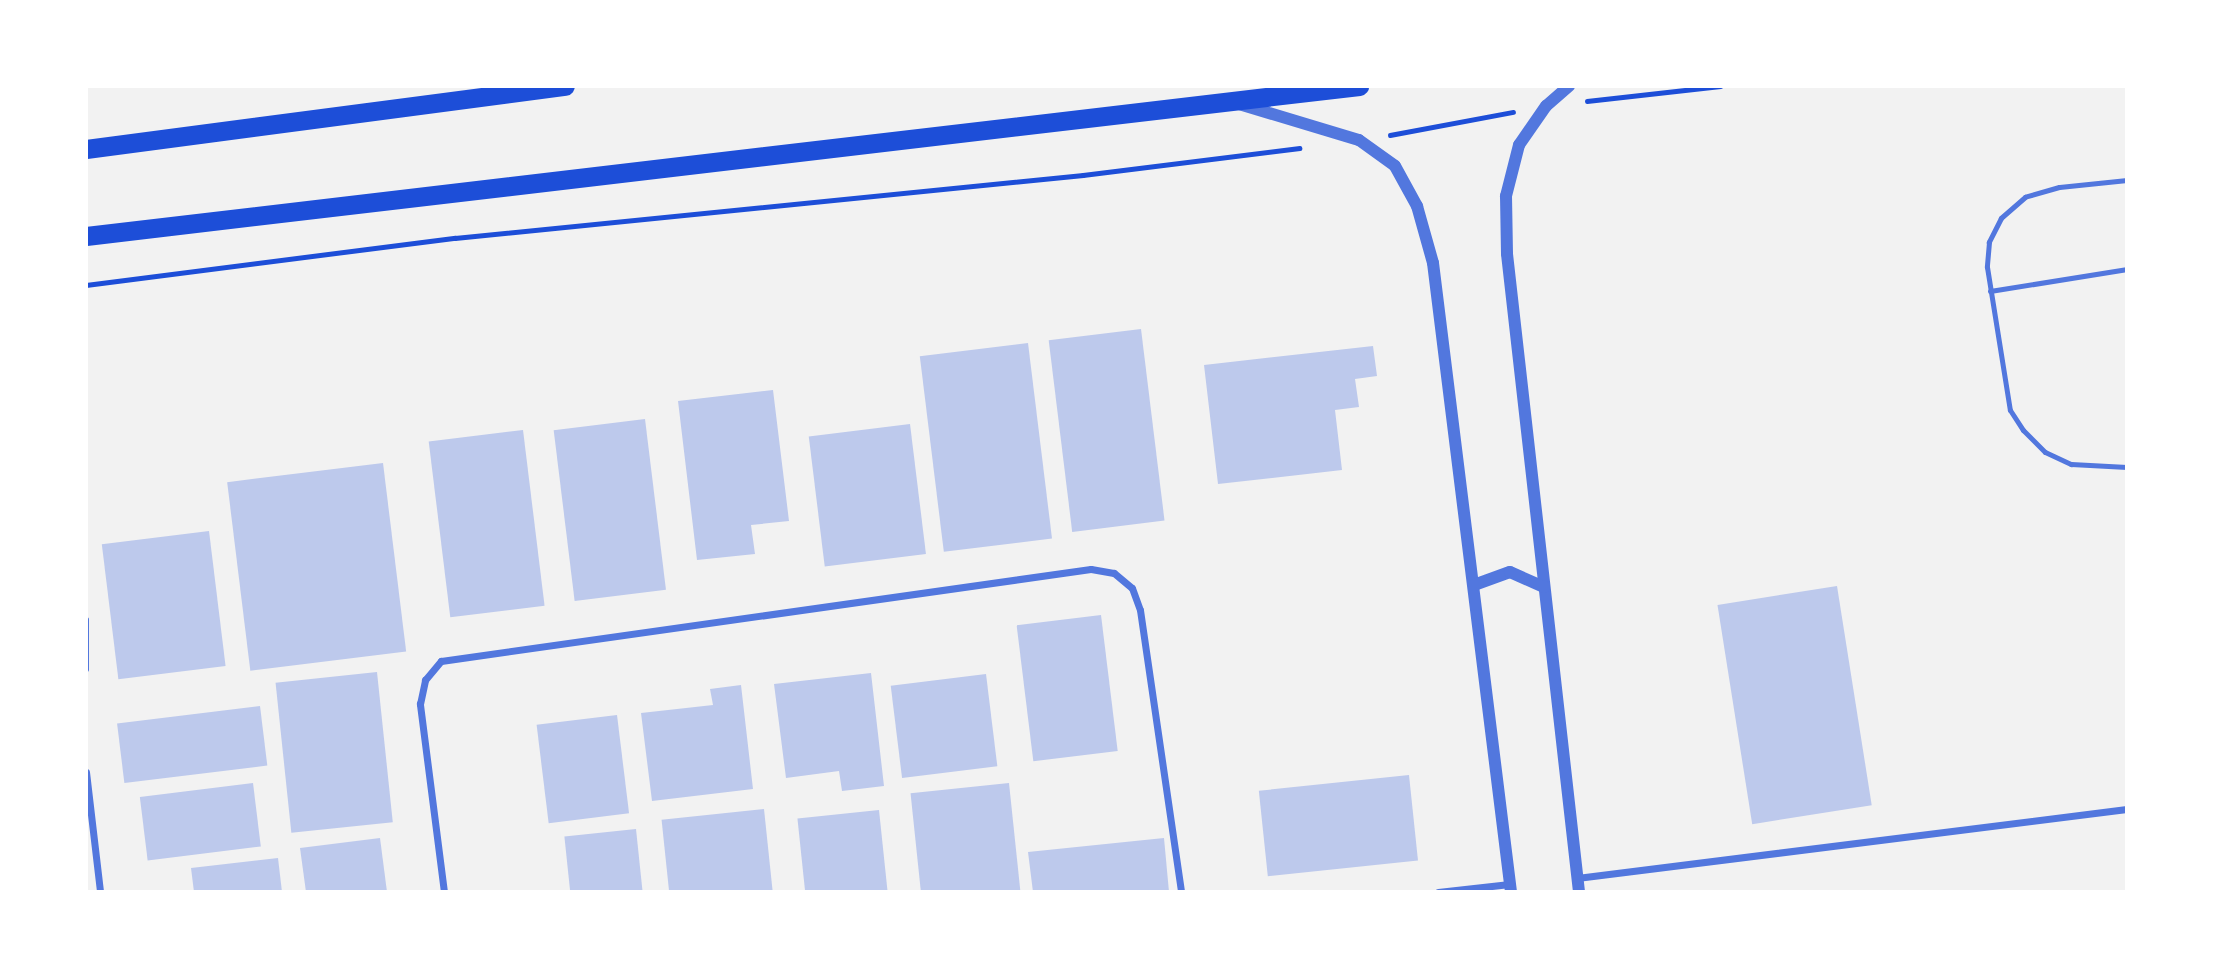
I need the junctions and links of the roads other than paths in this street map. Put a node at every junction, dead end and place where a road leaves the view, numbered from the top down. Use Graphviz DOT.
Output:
graph roads {
  1 [pos="565,86"];
  2 [pos="1359,86"];
  3 [pos="1569,86"];
  4 [pos="1235,103"];
  5 [pos="86,149"];
  6 [pos="2127,180"];
  7 [pos="86,236"];
  8 [pos="2127,269"];
  9 [pos="1990,291"];
  10 [pos="2127,467"];
  11 [pos="1474,585"];
  12 [pos="1544,587"];
  13 [pos="86,619"];
  14 [pos="86,669"];
  15 [pos="86,772"];
  16 [pos="2127,809"];
  17 [pos="1577,877"];
  18 [pos="1510,888"];
  19 [pos="100,892"];
  20 [pos="444,892"];
  21 [pos="1181,892"];
  22 [pos="1438,892"];
  23 [pos="1579,892"];
  1 -- 5 [label="highway"];
  2 -- 4 [label="highway"];
  3 -- 12 [label="street"];
  4 -- 7 [label="highway"];
  4 -- 11 [label="street"];
  6 -- 9 [label="lane"];
  8 -- 9 [label="lane"];
  9 -- 10 [label="lane"];
  11 -- 12 [label="street"];
  11 -- 18 [label="street"];
  12 -- 17 [label="street"];
  13 -- 14 [label="lane"];
  15 -- 19 [label="street"];
  16 -- 17 [label="street"];
  17 -- 23 [label="street"];
  18 -- 22 [label="street"];
  20 -- 21 [label="street"];
}
